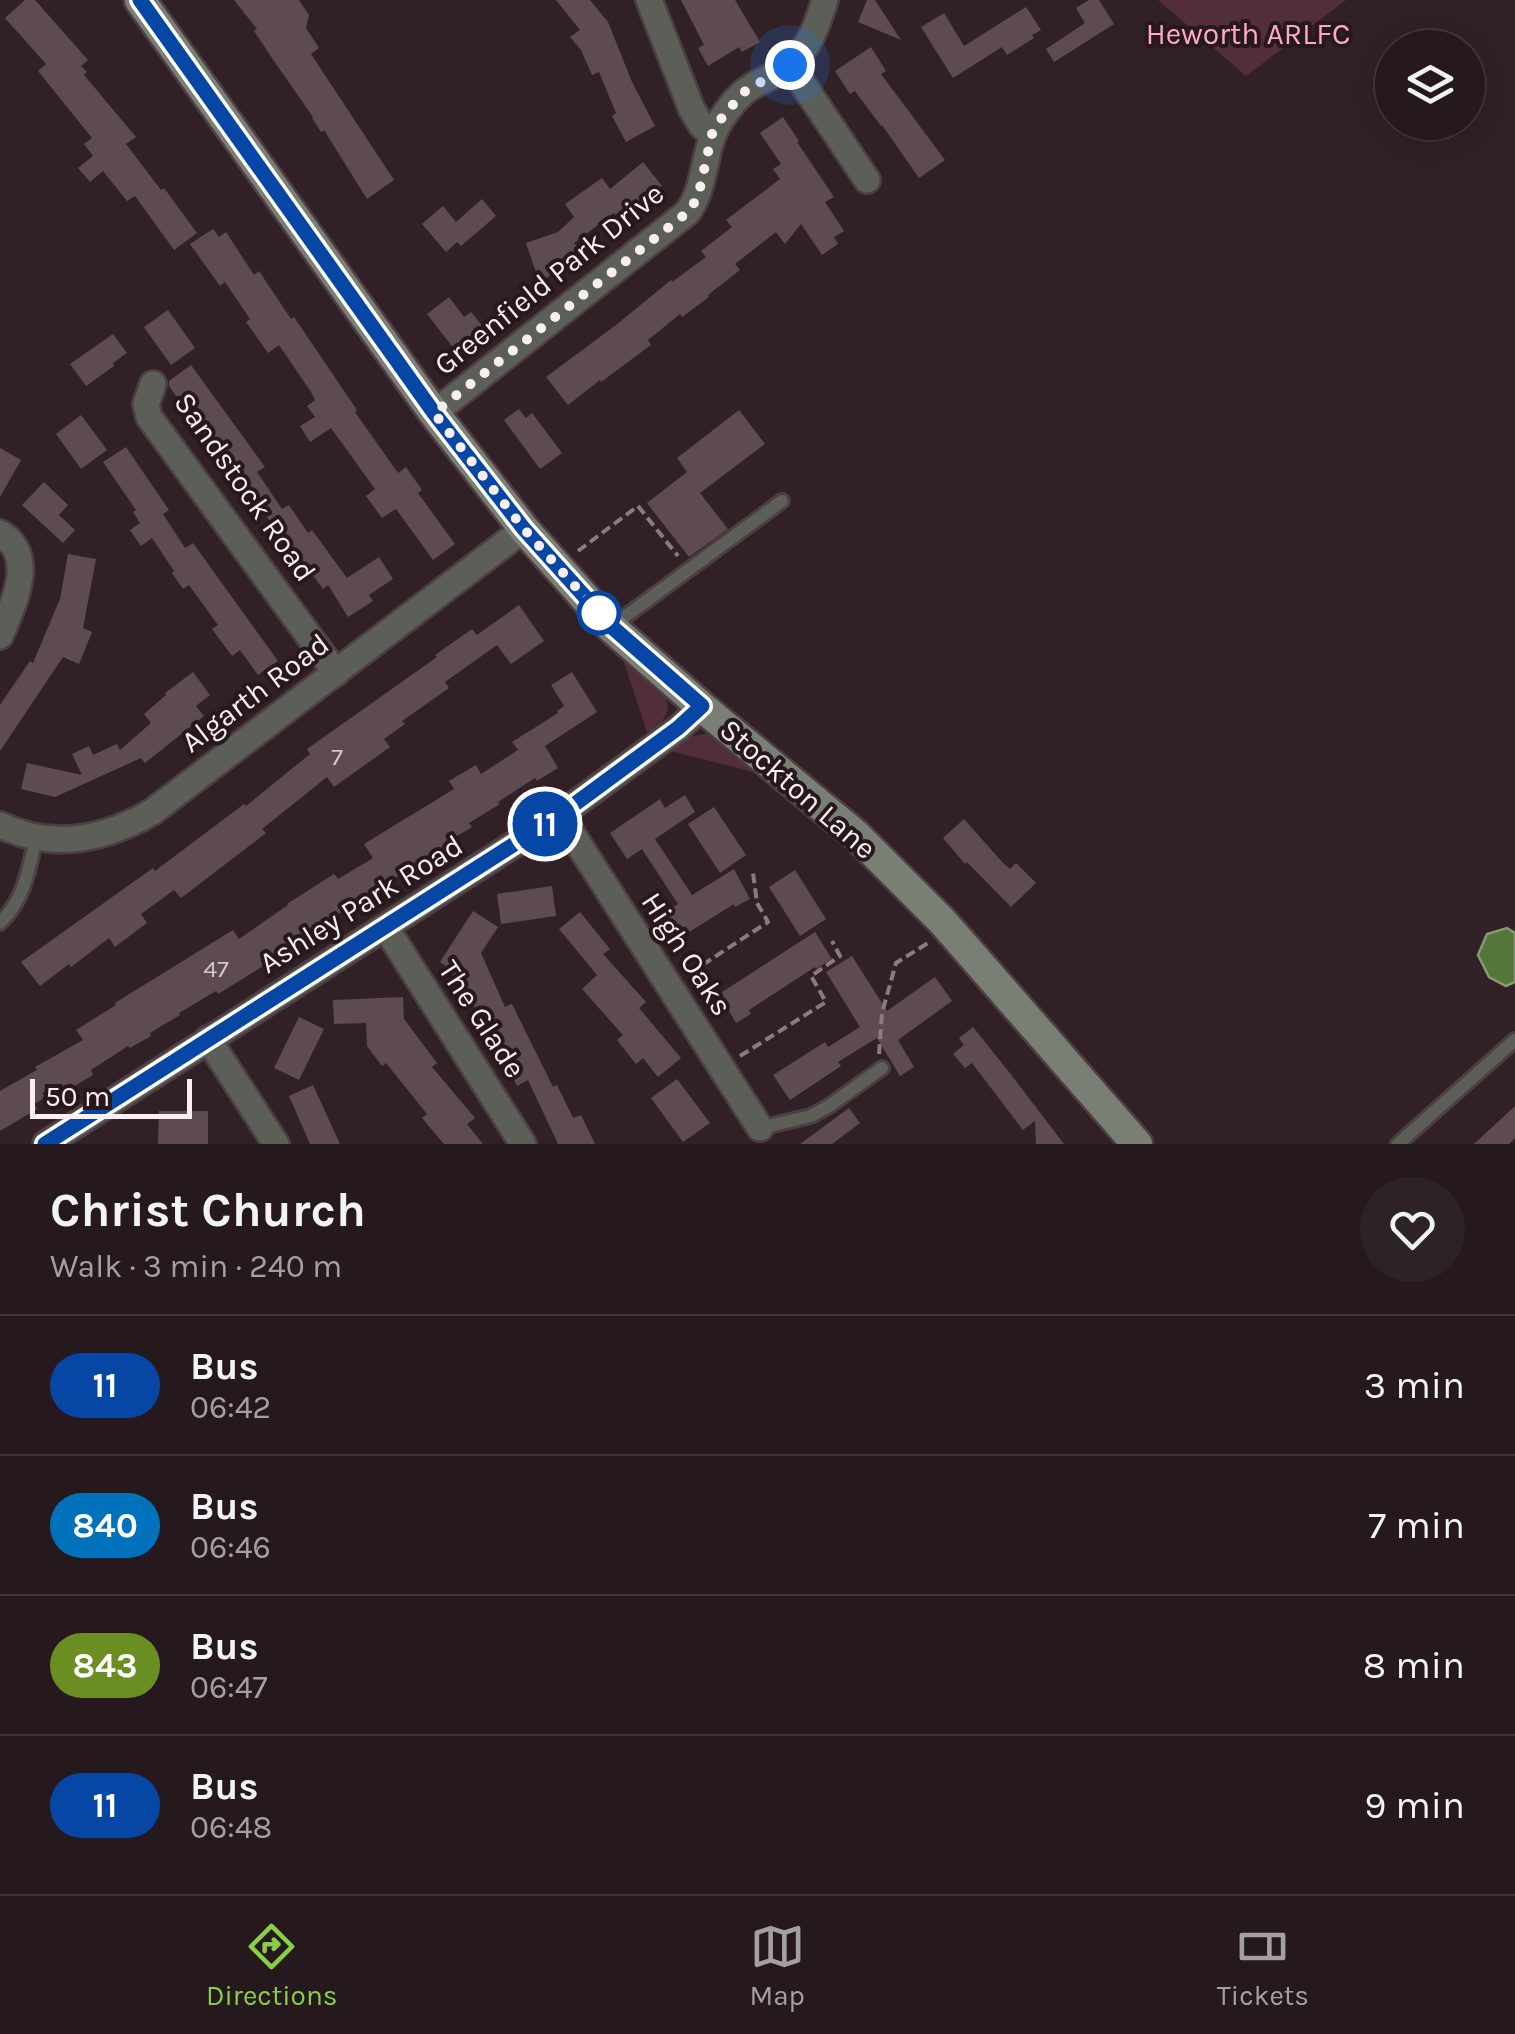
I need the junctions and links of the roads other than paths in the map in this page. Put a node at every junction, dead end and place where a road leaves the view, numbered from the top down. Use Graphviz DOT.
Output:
graph roads {
  1 [pos="140,0"];
  2 [pos="649,0"];
  3 [pos="826,0"];
  4 [pos="790,65"];
  5 [pos="712,134"];
  6 [pos="867,180"];
  7 [pos="154,384"];
  8 [pos="434,413"];
  9 [pos="782,502"];
  10 [pos="524,529"];
  11 [pos="0,533"];
  12 [pos="10,578"];
  13 [pos="612,627"];
  14 [pos="0,636"];
  15 [pos="336,672"];
  16 [pos="702,706"];
  17 [pos="560,815"];
  18 [pos="0,824"];
  19 [pos="36,838"];
  20 [pos="0,923"];
  21 [pos="386,928"];
  22 [pos="208,1039"];
  23 [pos="1515,1040"];
  24 [pos="882,1068"];
  25 [pos="760,1128"];
  26 [pos="46,1144"];
  27 [pos="276,1144"];
  28 [pos="523,1144"];
  29 [pos="1136,1144"];
  30 [pos="1398,1144"];
  1 -- 8 [label="street, Stockton Lane"];
  2 -- 5 [label="street"];
  3 -- 4 [label="street, Greenfield Park Drive"];
  4 -- 5 [label="street, Greenfield Park Drive"];
  4 -- 6 [label="street"];
  5 -- 8 [label="street, Greenfield Park Drive"];
  7 -- 15 [label="street, Sandstock Road"];
  8 -- 10 [label="street, Stockton Lane"];
  9 -- 13 [label="lane"];
  10 -- 13 [label="street, Stockton Lane"];
  10 -- 15 [label="street, Algarth Road"];
  11 -- 12 [label="street"];
  12 -- 14 [label="street"];
  13 -- 16 [label="street, Stockton Lane"];
  15 -- 19 [label="street, Algarth Road"];
  16 -- 17 [label="street, Ashley Park Road"];
  16 -- 29 [label="street, Stockton Lane"];
  17 -- 21 [label="street, Ashley Park Road"];
  17 -- 25 [label="street, High Oaks"];
  18 -- 19 [label="street, Algarth Road"];
  19 -- 20 [label="lane"];
  21 -- 22 [label="street, Ashley Park Road"];
  21 -- 28 [label="street, The Glade"];
  22 -- 26 [label="street, Ashley Park Road"];
  22 -- 27 [label="street"];
  23 -- 30 [label="lane"];
  24 -- 25 [label="lane"];
}
